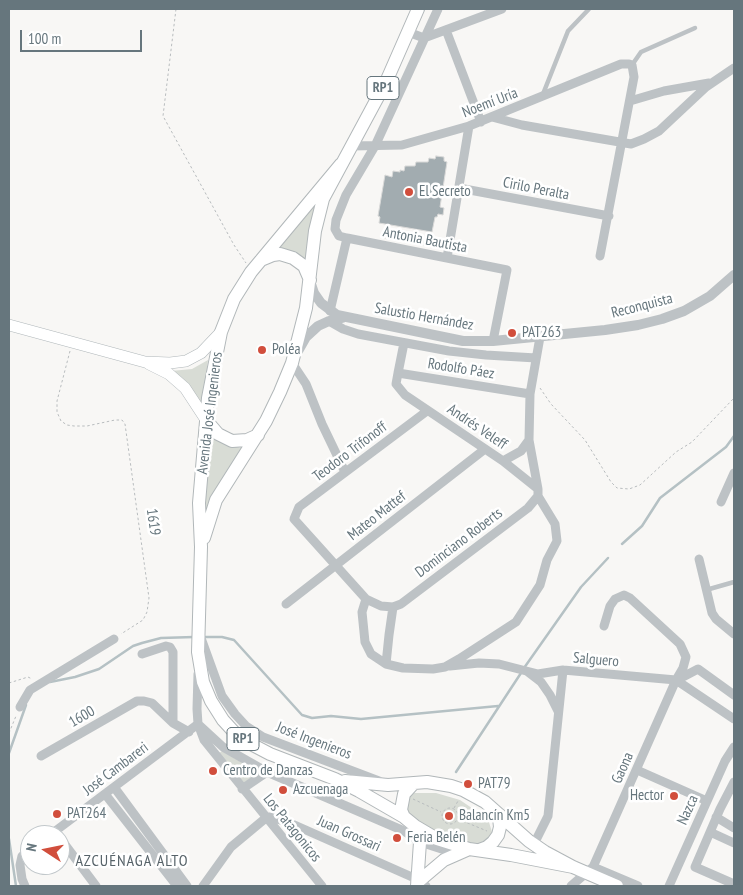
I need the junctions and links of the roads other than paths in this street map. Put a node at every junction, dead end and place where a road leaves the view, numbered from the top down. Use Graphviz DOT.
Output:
graph roads {
  1 [pos="418,9"];
  2 [pos="438,9"];
  3 [pos="502,9"];
  4 [pos="589,9"];
  5 [pos="695,28"];
  6 [pos="446,30"];
  7 [pos="408,32"];
  8 [pos="424,38"];
  9 [pos="632,65"];
  10 [pos="734,68"];
  11 [pos="712,83"];
  12 [pos="542,98"];
  13 [pos="630,101"];
  14 [pos="492,117"];
  15 [pos="481,122"];
  16 [pos="470,126"];
  17 [pos="621,143"];
  18 [pos="352,146"];
  19 [pos="375,146"];
  20 [pos="340,164"];
  21 [pos="459,188"];
  22 [pos="609,216"];
  23 [pos="343,237"];
  24 [pos="600,256"];
  25 [pos="447,258"];
  26 [pos="261,260"];
  27 [pos="734,275"];
  28 [pos="310,280"];
  29 [pos="329,316"];
  30 [pos="9,325"];
  31 [pos="605,330"];
  32 [pos="221,332"];
  33 [pos="540,337"];
  34 [pos="493,341"];
  35 [pos="404,343"];
  36 [pos="536,358"];
  37 [pos="146,362"];
  38 [pos="292,363"];
  39 [pos="398,373"];
  40 [pos="530,394"];
  41 [pos="427,411"];
  42 [pos="206,420"];
  43 [pos="258,435"];
  44 [pos="529,440"];
  45 [pos="485,449"];
  46 [pos="503,461"];
  47 [pos="345,472"];
  48 [pos="734,473"];
  49 [pos="538,492"];
  50 [pos="721,502"];
  51 [pos="201,547"];
  52 [pos="699,559"];
  53 [pos="336,566"];
  54 [pos="734,582"];
  55 [pos="706,590"];
  56 [pos="366,599"];
  57 [pos="286,604"];
  58 [pos="394,607"];
  59 [pos="604,626"];
  60 [pos="199,633"];
  61 [pos="734,634"];
  62 [pos="114,639"];
  63 [pos="198,652"];
  64 [pos="142,654"];
  65 [pos="386,664"];
  66 [pos="444,667"];
  67 [pos="563,670"];
  68 [pos="527,671"];
  69 [pos="676,680"];
  70 [pos="734,695"];
  71 [pos="20,707"];
  72 [pos="558,711"];
  73 [pos="734,719"];
  74 [pos="173,723"];
  75 [pos="198,724"];
  76 [pos="189,732"];
  77 [pos="734,746"];
  78 [pos="41,756"];
  79 [pos="637,770"];
  80 [pos="267,772"];
  81 [pos="335,779"];
  82 [pos="414,782"];
  83 [pos="734,782"];
  84 [pos="388,785"];
  85 [pos="114,787"];
  86 [pos="242,789"];
  87 [pos="106,794"];
  88 [pos="706,801"];
  89 [pos="495,810"];
  90 [pos="267,817"];
  91 [pos="404,817"];
  92 [pos="716,817"];
  93 [pos="68,825"];
  94 [pos="415,826"];
  95 [pos="734,828"];
  96 [pos="710,832"];
  97 [pos="420,842"];
  98 [pos="734,843"];
  99 [pos="534,844"];
  100 [pos="474,850"];
  101 [pos="70,853"];
  102 [pos="457,854"];
  103 [pos="572,867"];
  104 [pos="590,870"];
  105 [pos="734,884"];
  106 [pos="421,885"];
  107 [pos="96,886"];
  108 [pos="177,886"];
  109 [pos="187,886"];
  110 [pos="203,886"];
  111 [pos="322,886"];
  112 [pos="571,886"];
  113 [pos="617,886"];
  114 [pos="638,886"];
  115 [pos="669,886"];
  1 -- 7 [label="main road, RP1"];
  2 -- 8 [label="street"];
  3 -- 6 [label="street"];
  4 -- 12 [label="lane"];
  5 -- 9 [label="lane"];
  6 -- 8 [label="street"];
  6 -- 15 [label="street"];
  7 -- 8 [label="street"];
  7 -- 18 [label="main road, RP1"];
  8 -- 19 [label="street"];
  9 -- 12 [label="street, Noemí Uría"];
  9 -- 13 [label="street"];
  10 -- 11 [label="street"];
  11 -- 13 [label="street"];
  11 -- 17 [label="street"];
  12 -- 14 [label="street, Noemí Uría"];
  13 -- 17 [label="street"];
  14 -- 15 [label="street, Noemí Uría"];
  14 -- 17 [label="street"];
  15 -- 16 [label="street, Noemí Uría"];
  16 -- 19 [label="street, Noemí Uría"];
  16 -- 21 [label="street"];
  17 -- 22 [label="street"];
  18 -- 19 [label="street, Noemí Uría"];
  18 -- 20 [label="main road, RP1"];
  19 -- 23 [label="street"];
  20 -- 26 [label="main road, RP1"];
  20 -- 28 [label="main road, Avenida José Ingenieros"];
  21 -- 22 [label="street, Cirilo Peralta"];
  21 -- 25 [label="street"];
  22 -- 24 [label="street"];
  23 -- 25 [label="street, Antonia Bautista"];
  23 -- 29 [label="street"];
  25 -- 34 [label="street, Antonia Bautista"];
  26 -- 28 [label="main road"];
  26 -- 32 [label="main road, Avenida José Ingenieros / RP1"];
  27 -- 31 [label="street, Reconquista"];
  28 -- 29 [label="street"];
  28 -- 38 [label="main road, Avenida José Ingenieros / RP1"];
  29 -- 34 [label="street, Salustio Hernández"];
  29 -- 35 [label="street"];
  29 -- 38 [label="street"];
  30 -- 37 [label="main road"];
  31 -- 33 [label="street, Salustio Hernández"];
  32 -- 37 [label="main road"];
  32 -- 42 [label="main road, Avenida José Ingenieros / RP1"];
  33 -- 34 [label="street, Salustio Hernández"];
  33 -- 36 [label="street"];
  35 -- 36 [label="street"];
  35 -- 39 [label="street"];
  36 -- 40 [label="street"];
  37 -- 42 [label="main road"];
  38 -- 43 [label="main road, Avenida José Ingenieros / RP1"];
  38 -- 47 [label="street"];
  39 -- 40 [label="street, Rodolfo Páez"];
  39 -- 41 [label="street, Andrés Veleff"];
  40 -- 44 [label="street"];
  41 -- 45 [label="street, Andrés Veleff"];
  41 -- 47 [label="street, Teodoro Trifonoff"];
  42 -- 43 [label="main road"];
  42 -- 51 [label="main road, Avenida José Ingenieros / RP1"];
  43 -- 51 [label="main road, Avenida José Ingenieros / RP1"];
  44 -- 46 [label="street"];
  44 -- 49 [label="street"];
  45 -- 46 [label="street, Andrés Veleff"];
  45 -- 53 [label="street, Mateo Mattef"];
  46 -- 49 [label="street, Andrés Veleff"];
  47 -- 53 [label="street, Teodoro Trifonoff"];
  48 -- 50 [label="street"];
  49 -- 58 [label="street, Dominciano Roberts"];
  49 -- 66 [label="street"];
  51 -- 60 [label="main road, Avenida José Ingenieros / RP1"];
  52 -- 55 [label="street"];
  53 -- 56 [label="street"];
  53 -- 57 [label="street, Mateo Mattef"];
  54 -- 55 [label="lane"];
  55 -- 61 [label="street"];
  56 -- 58 [label="street"];
  56 -- 65 [label="street"];
  58 -- 65 [label="street"];
  59 -- 69 [label="street, Gaona"];
  60 -- 63 [label="main road, Avenida José Ingenieros / RP1"];
  60 -- 84 [label="street, José Ingenieros"];
  62 -- 71 [label="street"];
  63 -- 75 [label="street, Los Patagonicos"];
  63 -- 81 [label="main road, Avenida José Ingenieros / RP1"];
  64 -- 74 [label="street"];
  65 -- 66 [label="street, Salguero"];
  66 -- 68 [label="street, Salguero"];
  67 -- 68 [label="street, Salguero"];
  67 -- 69 [label="street, Salguero"];
  67 -- 72 [label="street"];
  68 -- 72 [label="street"];
  69 -- 70 [label="street"];
  69 -- 73 [label="street, Salguero"];
  69 -- 79 [label="street, Gaona"];
  72 -- 99 [label="street"];
  74 -- 76 [label="street"];
  74 -- 78 [label="street, 1600"];
  75 -- 76 [label="street, José Cambareri"];
  75 -- 80 [label="street"];
  75 -- 86 [label="street, Los Patagonicos"];
  76 -- 85 [label="street, José Cambareri"];
  77 -- 88 [label="street, Nazca"];
  79 -- 88 [label="street"];
  79 -- 104 [label="street, Gaona"];
  80 -- 86 [label="street"];
  80 -- 97 [label="street"];
  81 -- 84 [label="main road, Avenida José Ingenieros / RP1"];
  81 -- 91 [label="main road, Avenida José Ingenieros / RP1"];
  82 -- 84 [label="main road, Avenida José Ingenieros / RP1"];
  82 -- 89 [label="main road, Avenida José Ingenieros / RP1"];
  82 -- 91 [label="main road"];
  83 -- 92 [label="street"];
  85 -- 87 [label="street, José Cambareri"];
  85 -- 109 [label="street"];
  86 -- 90 [label="street, Los Patagonicos"];
  87 -- 93 [label="street, José Cambareri"];
  87 -- 108 [label="street"];
  88 -- 115 [label="street, Nazca"];
  89 -- 99 [label="main road, Avenida José Ingenieros / RP1"];
  89 -- 100 [label="main road"];
  90 -- 106 [label="street, Juan Grossari"];
  90 -- 110 [label="street"];
  90 -- 111 [label="street, Los Patagonicos"];
  91 -- 94 [label="main road, Avenida José Ingenieros / RP1"];
  92 -- 95 [label="street"];
  92 -- 96 [label="street"];
  94 -- 97 [label="main road"];
  94 -- 100 [label="main road, Avenida José Ingenieros / RP1"];
  96 -- 98 [label="street"];
  96 -- 105 [label="street"];
  97 -- 102 [label="street"];
  97 -- 106 [label="main road"];
  99 -- 103 [label="main road, Avenida José Ingenieros / RP1"];
  100 -- 102 [label="main road"];
  100 -- 103 [label="main road, Avenida José Ingenieros / RP1"];
  101 -- 107 [label="street"];
  102 -- 106 [label="main road"];
  103 -- 104 [label="main road, Avenida José Ingenieros / RP1"];
  104 -- 112 [label="street"];
  104 -- 113 [label="main road, Avenida José Ingenieros / RP1"];
  104 -- 114 [label="street"];
}
